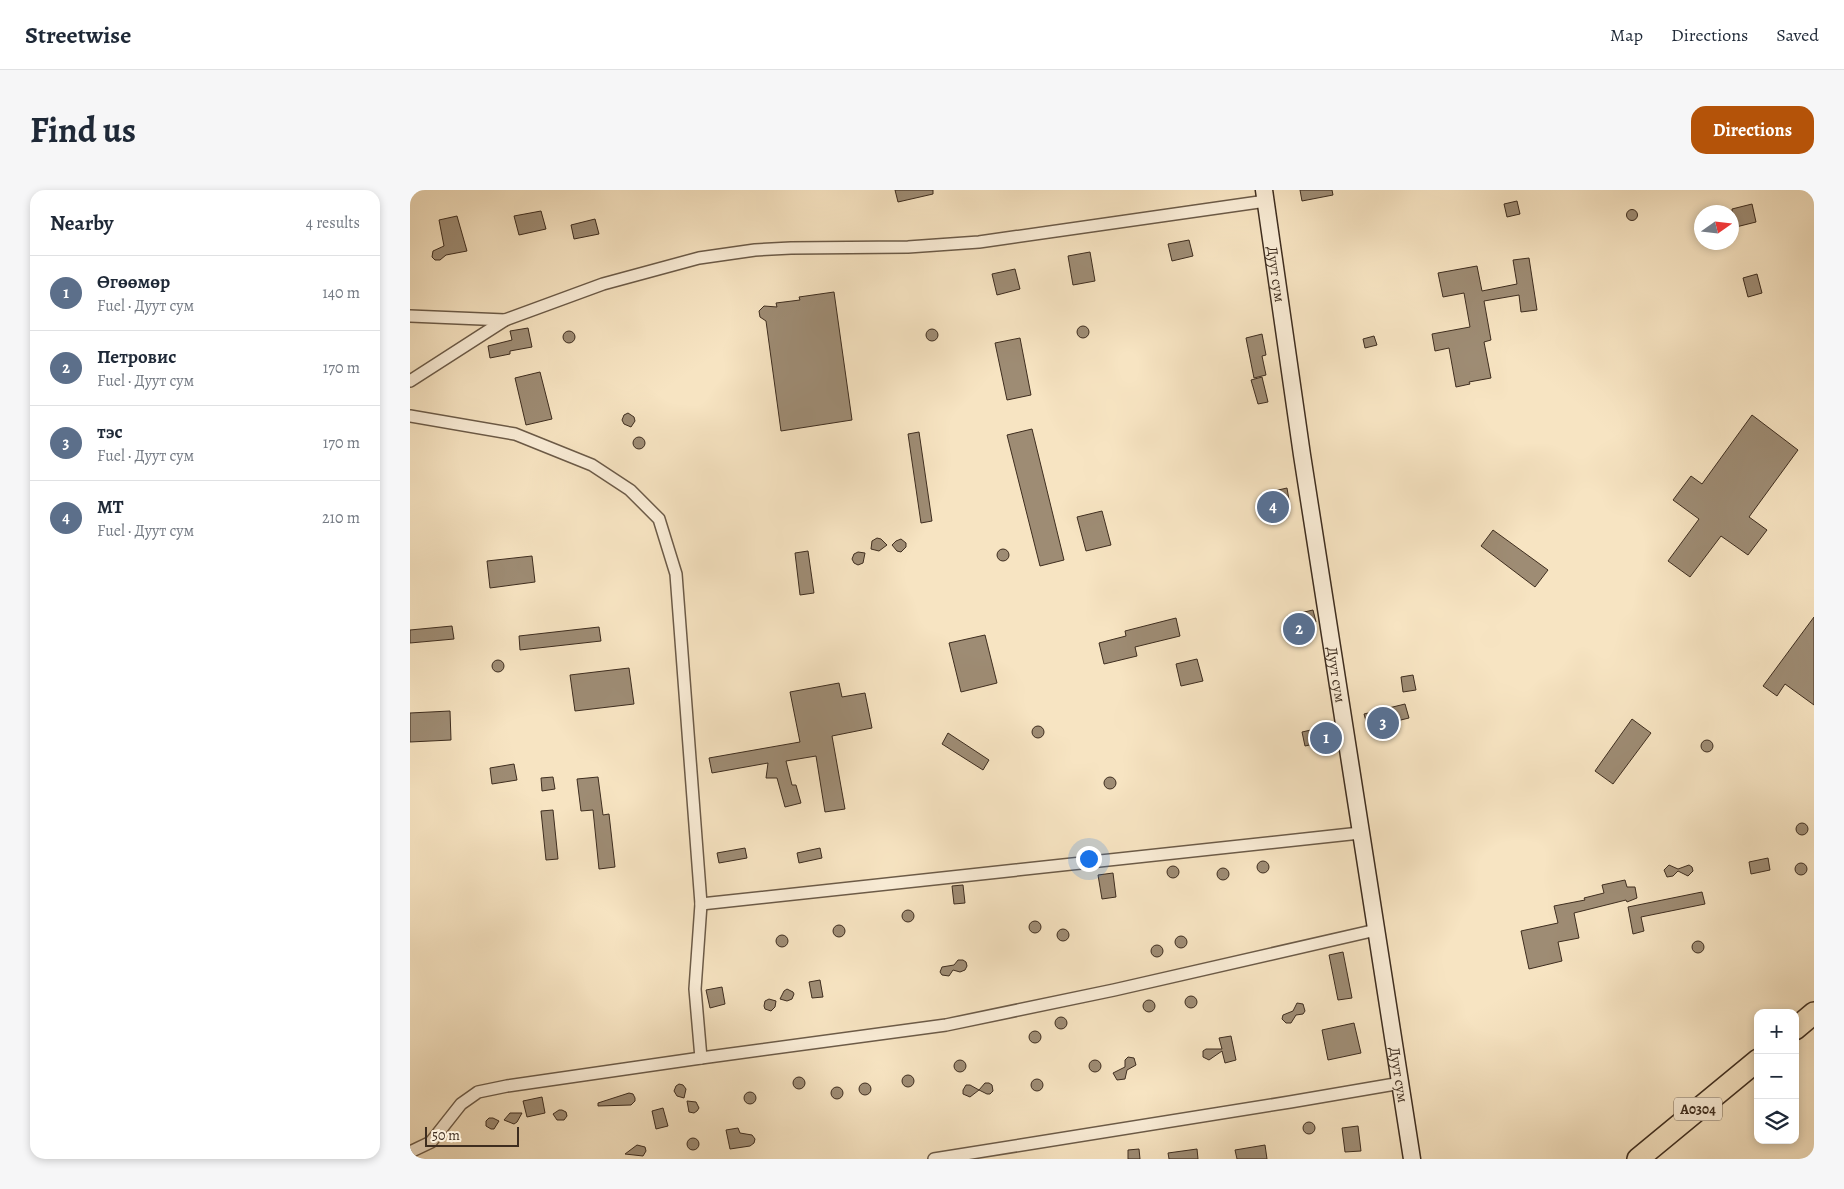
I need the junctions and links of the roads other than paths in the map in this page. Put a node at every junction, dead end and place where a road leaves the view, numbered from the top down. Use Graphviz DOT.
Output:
graph roads {
  1 [pos="1265,195"];
  2 [pos="410,316"];
  3 [pos="505,320"];
  4 [pos="410,381"];
  5 [pos="410,416"];
  6 [pos="1360,834"];
  7 [pos="701,904"];
  8 [pos="1376,930"];
  9 [pos="1814,1013"];
  10 [pos="1799,1026"];
  11 [pos="701,1058"];
  12 [pos="1754,1063"];
  13 [pos="1401,1083"];
  14 [pos="410,1152"];
  15 [pos="934,1159"];
  16 [pos="1412,1159"];
  17 [pos="1638,1159"];
  1 -- 3 [label="street"];
  1 -- 6 [label="main road, Дуут сум"];
  2 -- 3 [label="street"];
  3 -- 4 [label="street"];
  5 -- 7 [label="street"];
  6 -- 7 [label="street"];
  6 -- 8 [label="main road, Дуут сум"];
  7 -- 11 [label="street"];
  8 -- 11 [label="street"];
  8 -- 13 [label="main road, Дуут сум"];
  9 -- 10 [label="highway"];
  11 -- 14 [label="street"];
  12 -- 17 [label="highway, A0304"];
  13 -- 15 [label="street"];
  13 -- 16 [label="main road, Дуут сум"];
}
